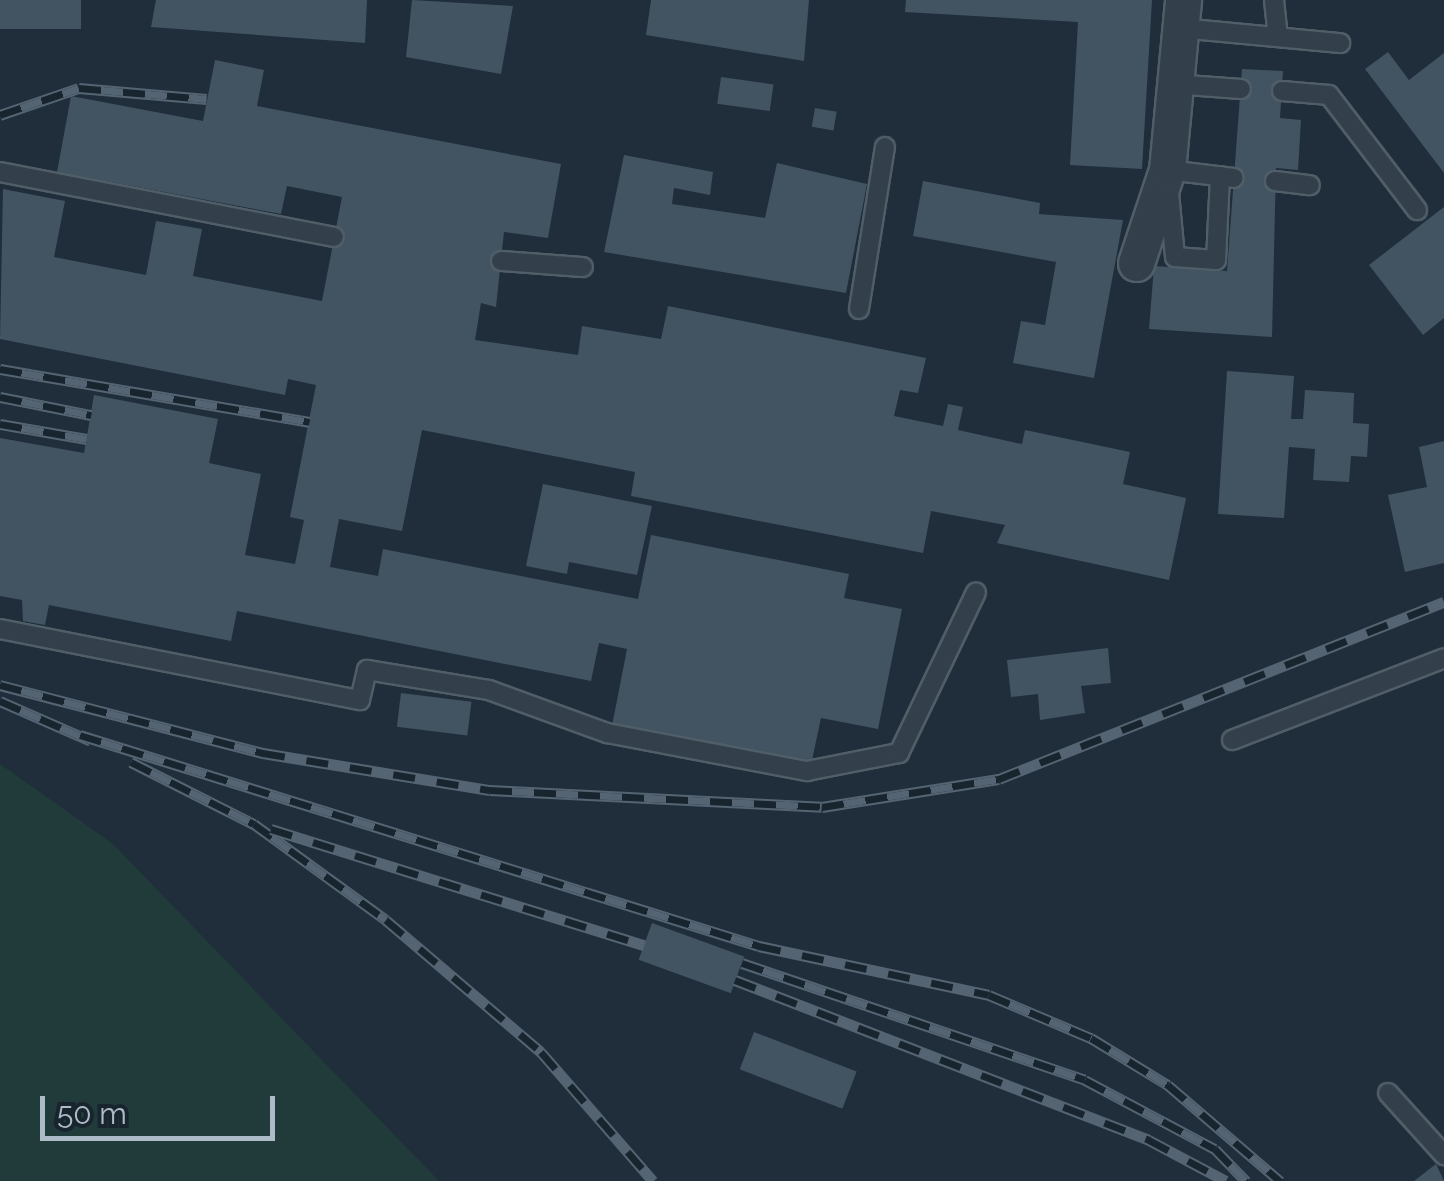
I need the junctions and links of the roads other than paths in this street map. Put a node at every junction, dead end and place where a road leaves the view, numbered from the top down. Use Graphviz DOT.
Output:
graph roads {
  1 [pos="1274,0"];
  2 [pos="1182,14"];
  3 [pos="1278,37"];
  4 [pos="1340,43"];
  5 [pos="1174,84"];
  6 [pos="1240,89"];
  7 [pos="1282,91"];
  8 [pos="885,147"];
  9 [pos="1167,170"];
  10 [pos="0,172"];
  11 [pos="1276,181"];
  12 [pos="1310,185"];
  13 [pos="1417,210"];
  14 [pos="334,238"];
  15 [pos="501,260"];
  16 [pos="1136,264"];
  17 [pos="583,267"];
  18 [pos="859,309"];
  19 [pos="976,592"];
  20 [pos="0,629"];
  21 [pos="1444,658"];
  22 [pos="1232,740"];
  23 [pos="1388,1094"];
  24 [pos="1444,1155"];
  1 -- 3 [label="lane"];
  2 -- 3 [label="lane"];
  2 -- 5 [label="street"];
  3 -- 4 [label="lane"];
  5 -- 6 [label="lane"];
  5 -- 9 [label="street"];
  7 -- 13 [label="lane"];
  8 -- 18 [label="lane"];
  9 -- 9 [label="lane"];
  9 -- 16 [label="street"];
  10 -- 14 [label="lane"];
  11 -- 12 [label="lane"];
  15 -- 17 [label="lane"];
  19 -- 20 [label="lane"];
  21 -- 22 [label="lane"];
  23 -- 24 [label="lane"];
}
